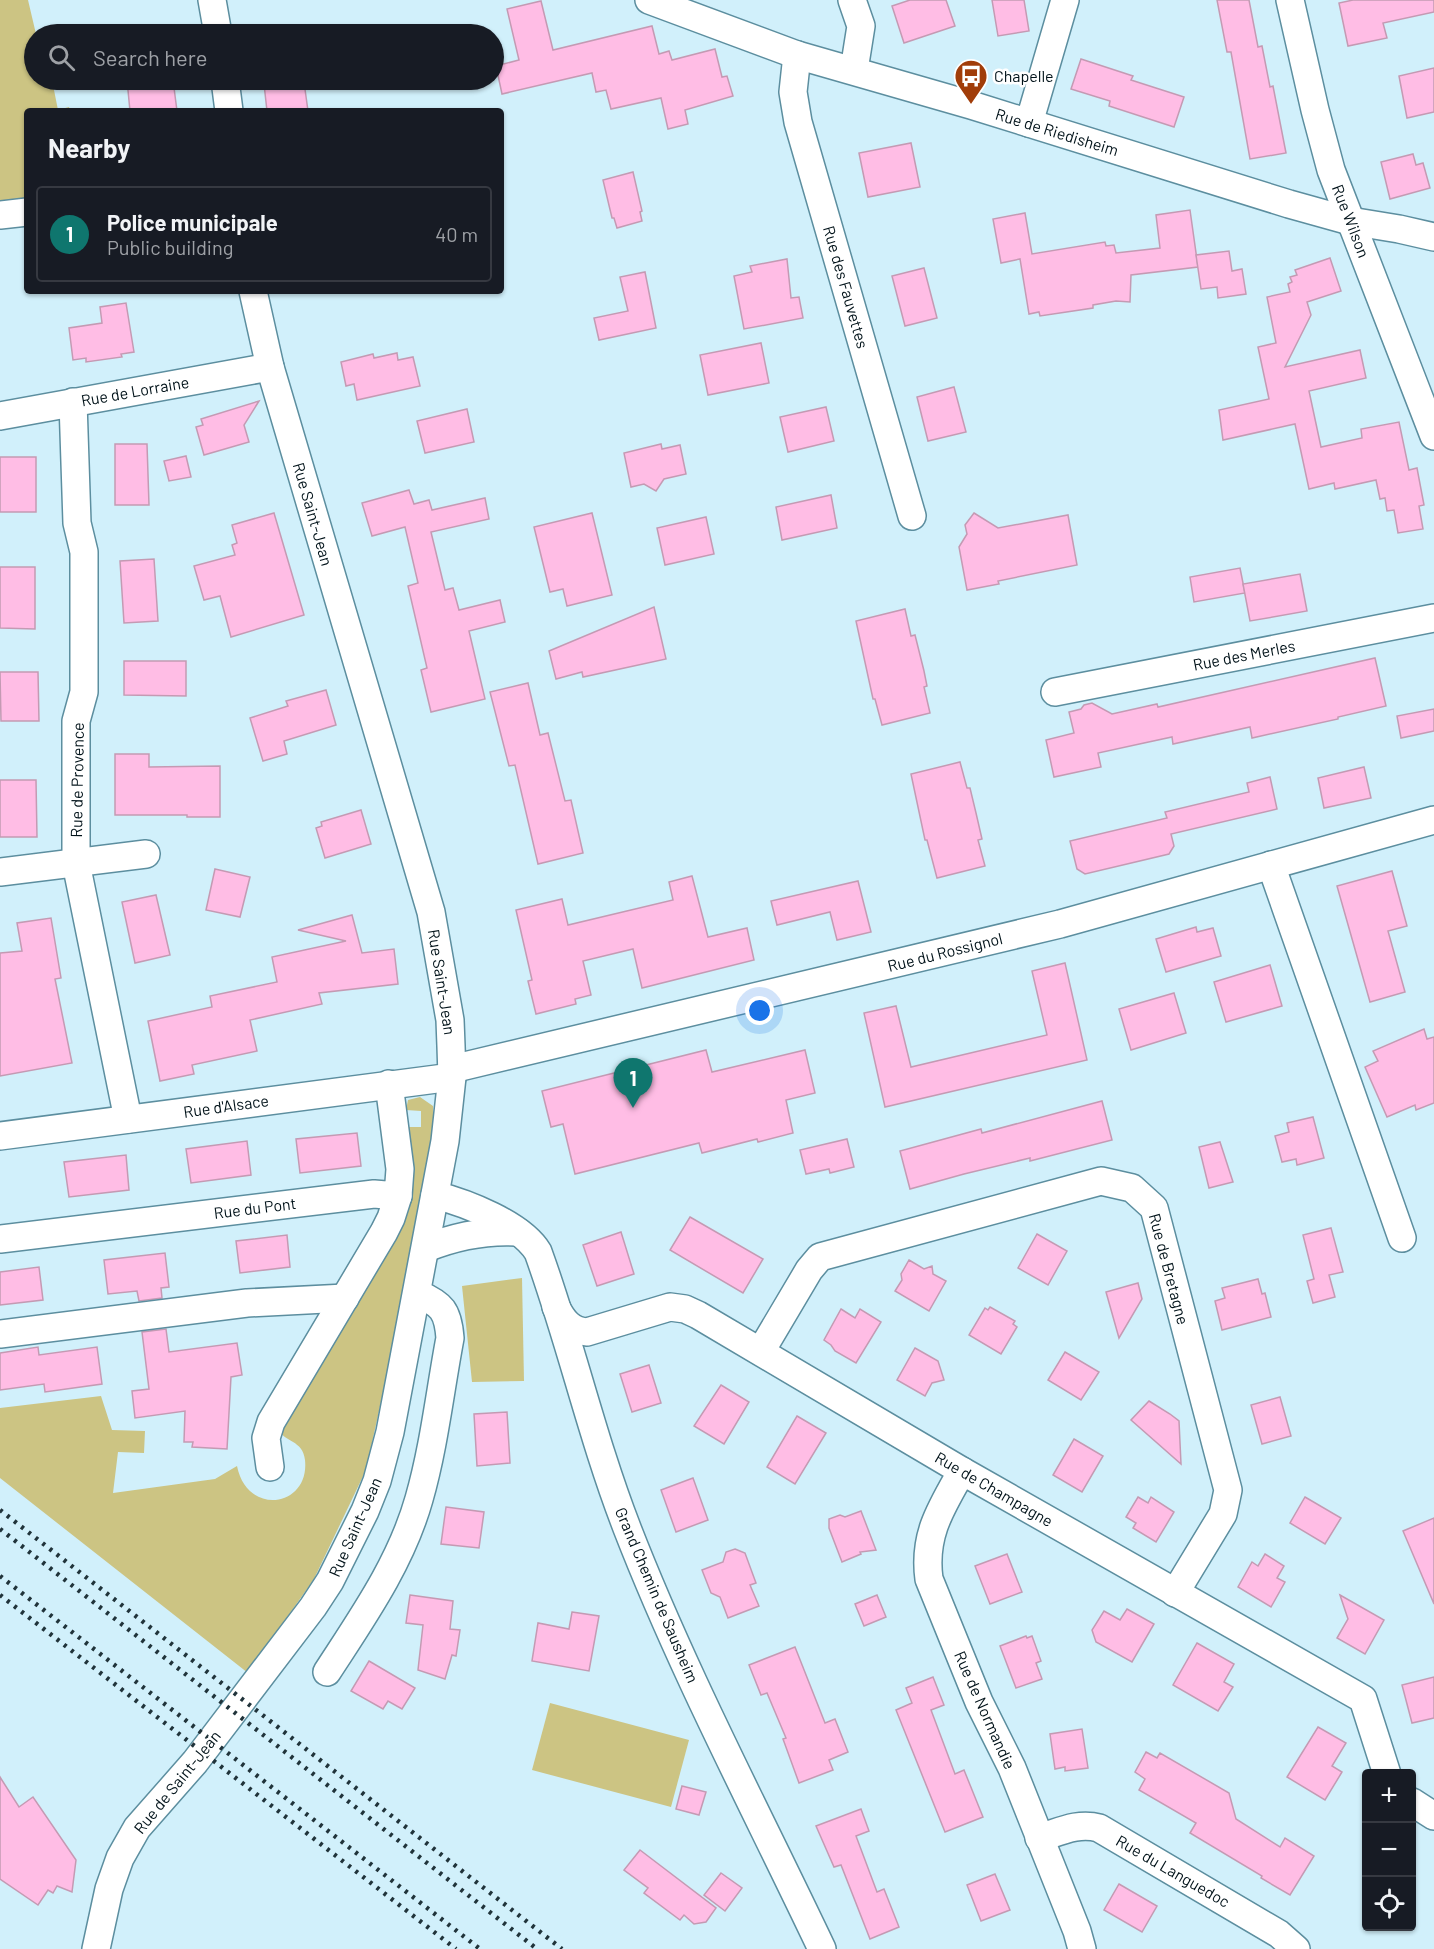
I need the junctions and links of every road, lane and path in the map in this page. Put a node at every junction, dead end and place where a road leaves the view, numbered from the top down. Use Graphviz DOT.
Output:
graph roads {
  1 [pos="212,0"];
  2 [pos="649,0"];
  3 [pos="852,0"];
  4 [pos="1065,0"];
  5 [pos="1290,0"];
  6 [pos="216,24"];
  7 [pos="797,55"];
  8 [pos="855,70"];
  9 [pos="226,90"];
  10 [pos="229,108"];
  11 [pos="1029,123"];
  12 [pos="24,212"];
  13 [pos="0,215"];
  14 [pos="1350,221"];
  15 [pos="1434,237"];
  16 [pos="254,294"];
  17 [pos="270,367"];
  18 [pos="73,402"];
  19 [pos="0,416"];
  20 [pos="1434,436"];
  21 [pos="912,516"];
  22 [pos="1434,618"];
  23 [pos="1054,692"];
  24 [pos="1434,820"];
  25 [pos="146,854"];
  26 [pos="76,863"];
  27 [pos="1271,865"];
  28 [pos="0,872"];
  29 [pos="452,1073"];
  30 [pos="388,1084"];
  31 [pos="128,1119"];
  32 [pos="0,1136"];
  33 [pos="435,1195"];
  34 [pos="398,1196"];
  35 [pos="519,1232"];
  36 [pos="1402,1238"];
  37 [pos="0,1239"];
  38 [pos="426,1248"];
  39 [pos="418,1294"];
  40 [pos="345,1298"];
  41 [pos="556,1307"];
  42 [pos="0,1334"];
  43 [pos="761,1351"];
  44 [pos="270,1467"];
  45 [pos="962,1471"];
  46 [pos="1175,1593"];
  47 [pos="327,1672"];
  48 [pos="250,1689"];
  49 [pos="1386,1769"];
  50 [pos="1416,1805"];
  51 [pos="1434,1816"];
  52 [pos="1040,1838"];
  53 [pos="96,1949"];
  54 [pos="822,1949"];
  55 [pos="1082,1949"];
  56 [pos="1296,1949"];
  1 -- 6 [label="street"];
  2 -- 7 [label="street, Rue de Riedisheim"];
  3 -- 8 [label="street"];
  4 -- 11 [label="street"];
  5 -- 14 [label="street, Rue Wilson"];
  7 -- 8 [label="street, Rue de Riedisheim"];
  7 -- 21 [label="street, Rue des Fauvettes"];
  8 -- 11 [label="street, Rue de Riedisheim"];
  9 -- 10 [label="street"];
  11 -- 14 [label="street, Rue de Riedisheim"];
  12 -- 13 [label="street"];
  14 -- 15 [label="street, Rue de Riedisheim"];
  14 -- 20 [label="street, Rue Wilson"];
  16 -- 17 [label="street, Rue Saint-Jean"];
  17 -- 18 [label="street, Rue de Lorraine"];
  17 -- 29 [label="street, Rue Saint-Jean"];
  18 -- 19 [label="street, Rue de Lorraine"];
  18 -- 26 [label="street, Rue de Provence"];
  22 -- 23 [label="street, Rue des Merles"];
  24 -- 27 [label="street, Rue du Rossignol"];
  25 -- 26 [label="street"];
  26 -- 28 [label="street"];
  26 -- 31 [label="street, Rue de Provence"];
  27 -- 29 [label="street, Rue du Rossignol"];
  27 -- 36 [label="street"];
  29 -- 30 [label="street, Rue d'Alsace"];
  29 -- 33 [label="street, Rue Saint-Jean"];
  30 -- 31 [label="street, Rue d'Alsace"];
  30 -- 34 [label="street"];
  31 -- 32 [label="street, Rue d'Alsace"];
  33 -- 35 [label="street, Grand Chemin de Sausheim"];
  33 -- 38 [label="street, Rue Saint-Jean"];
  34 -- 37 [label="street, Rue du Pont"];
  34 -- 40 [label="street"];
  35 -- 38 [label="street"];
  35 -- 41 [label="street, Grand Chemin de Sausheim"];
  38 -- 39 [label="street, Rue Saint-Jean"];
  39 -- 47 [label="street"];
  39 -- 48 [label="street, Rue Saint-Jean"];
  40 -- 42 [label="street"];
  40 -- 44 [label="street"];
  41 -- 43 [label="street, Rue de Champagne"];
  41 -- 54 [label="street, Grand Chemin de Sausheim"];
  43 -- 45 [label="street, Rue de Champagne"];
  43 -- 46 [label="street, Rue de Bretagne"];
  45 -- 46 [label="street, Rue de Champagne"];
  45 -- 52 [label="street, Rue de Normandie"];
  46 -- 49 [label="street, Rue de Champagne"];
  48 -- 53 [label="street, Rue de Saint-Jean"];
  50 -- 51 [label="street"];
  52 -- 55 [label="street, Rue de Normandie"];
  52 -- 56 [label="street, Rue du Languedoc"];
}
